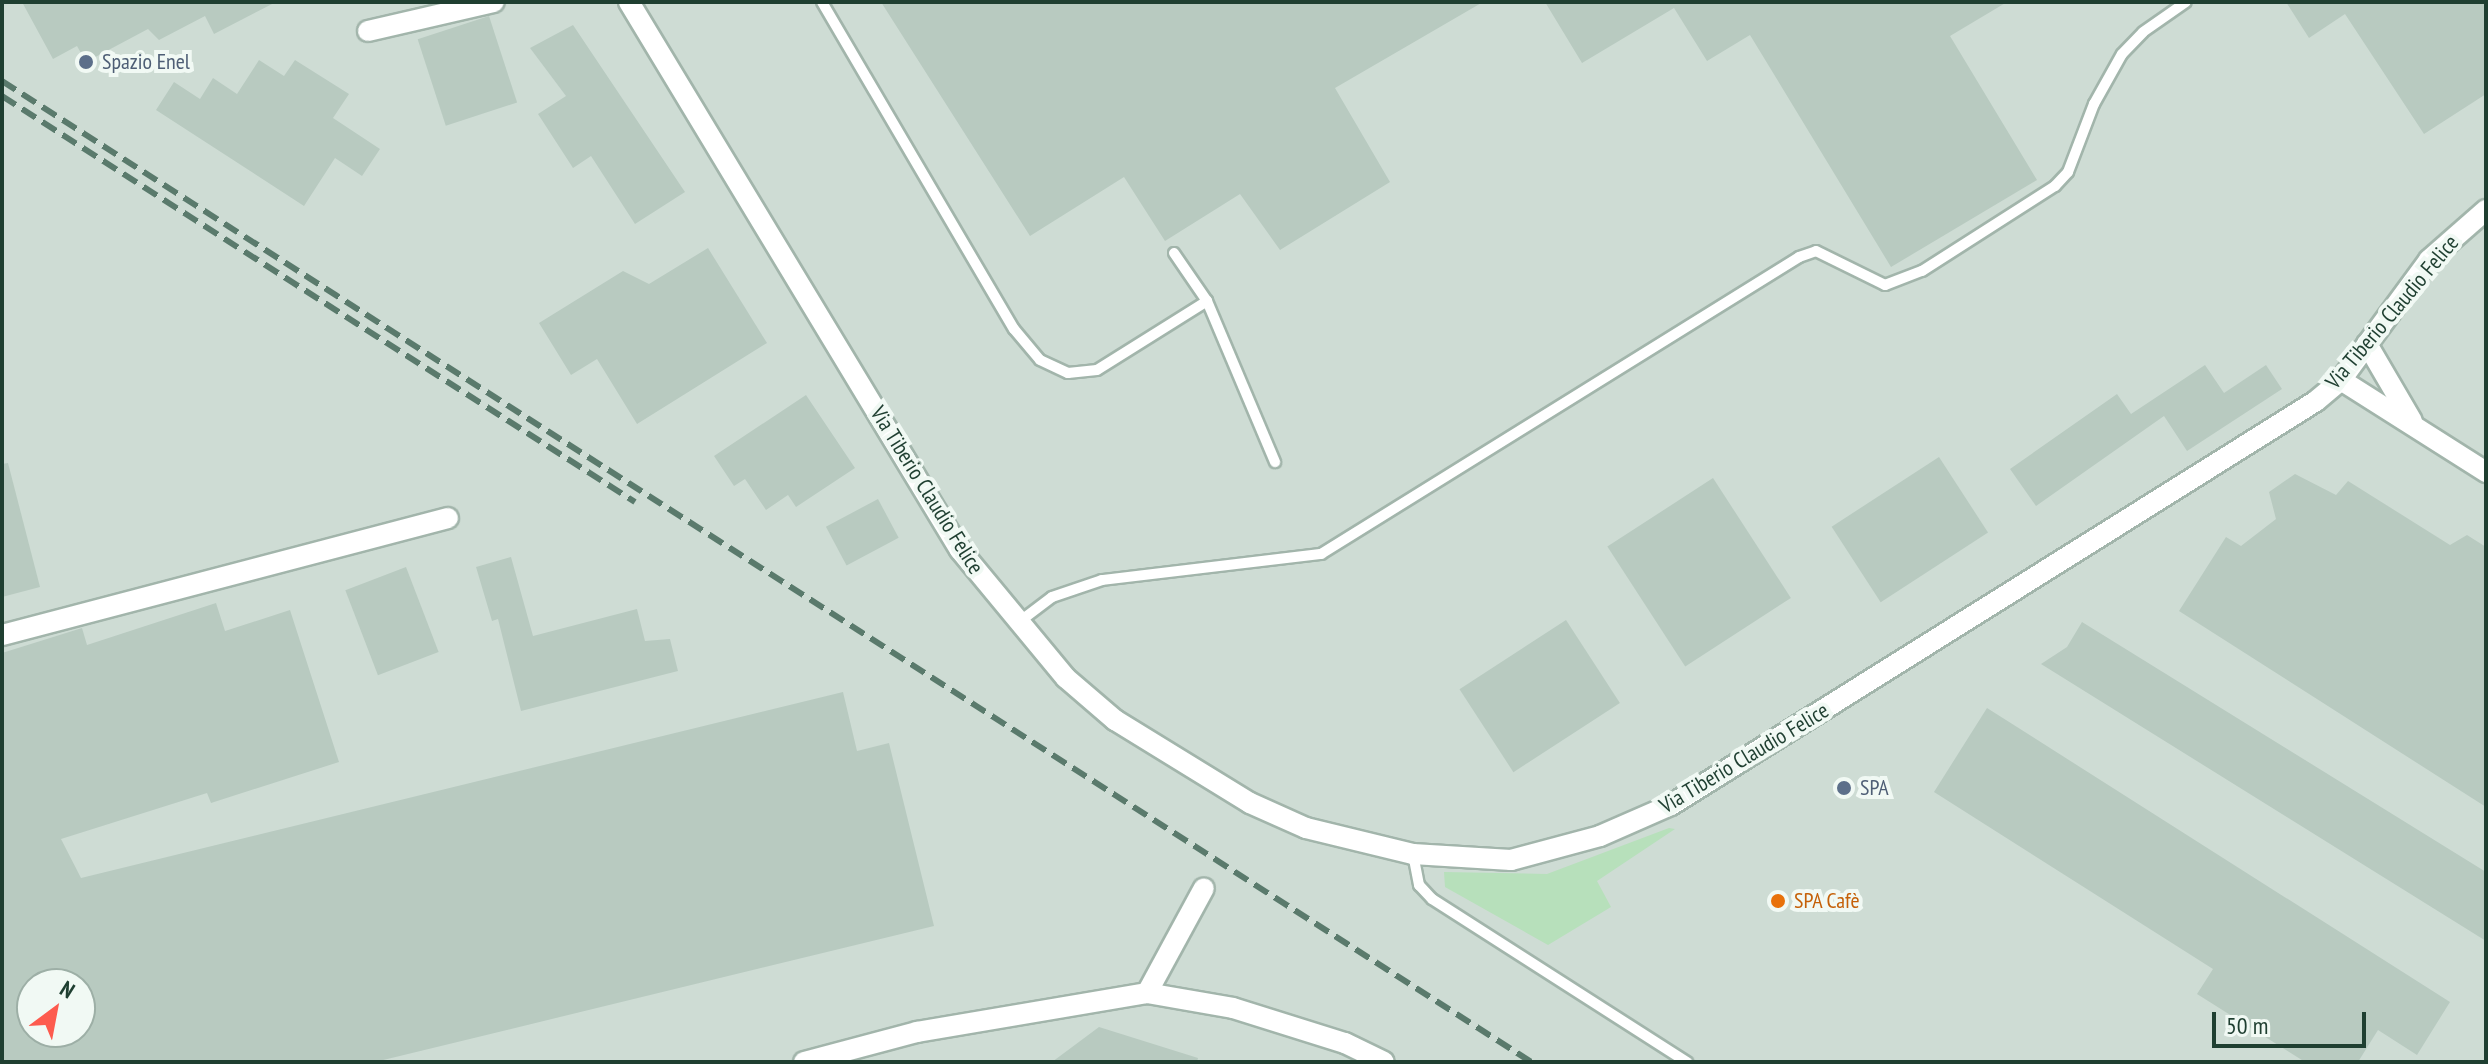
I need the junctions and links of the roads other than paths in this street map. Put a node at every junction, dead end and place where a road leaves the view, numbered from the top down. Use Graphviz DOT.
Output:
graph roads {
  1 [pos="494,2"];
  2 [pos="629,2"];
  3 [pos="822,2"];
  4 [pos="2186,2"];
  5 [pos="368,31"];
  6 [pos="2486,210"];
  7 [pos="1174,253"];
  8 [pos="1207,301"];
  9 [pos="2367,344"];
  10 [pos="2341,380"];
  11 [pos="2416,427"];
  12 [pos="1275,462"];
  13 [pos="2486,472"];
  14 [pos="448,518"];
  15 [pos="1017,623"];
  16 [pos="2,635"];
  17 [pos="1413,854"];
  18 [pos="1204,888"];
  19 [pos="1147,993"];
  20 [pos="804,1062"];
  21 [pos="1384,1062"];
  22 [pos="1687,1062"];
  1 -- 5 [label="street"];
  2 -- 15 [label="street, Via Tiberio Claudio Felice"];
  3 -- 8 [label="lane"];
  4 -- 15 [label="lane"];
  6 -- 9 [label="street, Via Tiberio Claudio Felice"];
  7 -- 8 [label="lane"];
  8 -- 12 [label="lane"];
  9 -- 10 [label="street, Via Tiberio Claudio Felice"];
  9 -- 11 [label="street"];
  10 -- 11 [label="street"];
  10 -- 17 [label="street, Via Tiberio Claudio Felice"];
  11 -- 13 [label="street"];
  14 -- 16 [label="street"];
  15 -- 17 [label="street, Via Tiberio Claudio Felice"];
  17 -- 22 [label="lane"];
  18 -- 19 [label="street"];
  19 -- 20 [label="street"];
  19 -- 21 [label="street"];
}
